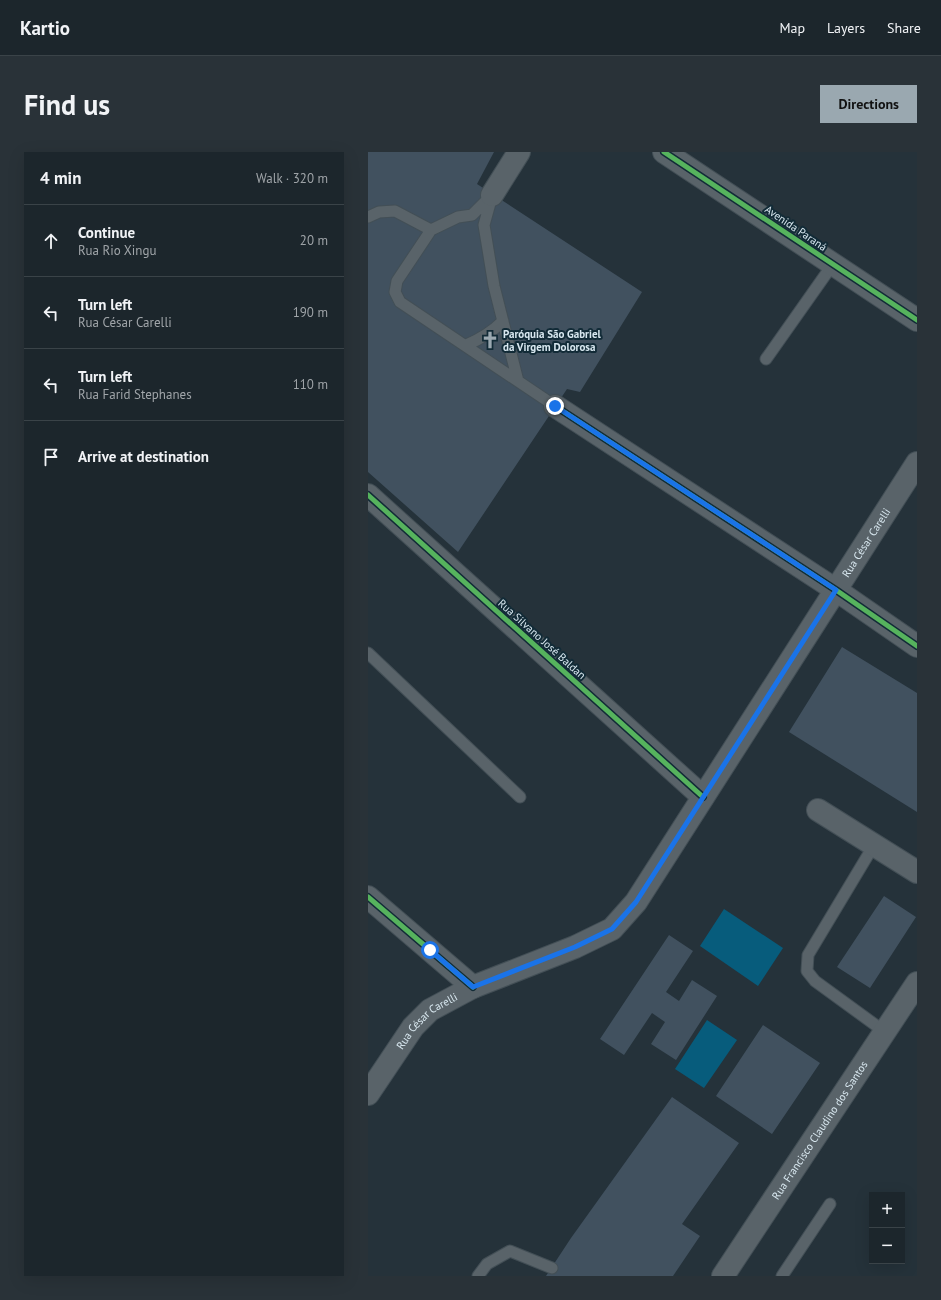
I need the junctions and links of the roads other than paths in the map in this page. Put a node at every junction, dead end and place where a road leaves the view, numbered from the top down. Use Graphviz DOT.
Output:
graph roads {
  1 [pos="519,152"];
  2 [pos="664,152"];
  3 [pos="492,195"];
  4 [pos="472,215"];
  5 [pos="368,217"];
  6 [pos="484,225"];
  7 [pos="431,230"];
  8 [pos="833,264"];
  9 [pos="917,320"];
  10 [pos="503,321"];
  11 [pos="466,345"];
  12 [pos="766,359"];
  13 [pos="518,381"];
  14 [pos="555,406"];
  15 [pos="917,463"];
  16 [pos="368,495"];
  17 [pos="836,590"];
  18 [pos="917,646"];
  19 [pos="368,653"];
  20 [pos="520,797"];
  21 [pos="703,797"];
  22 [pos="818,810"];
  23 [pos="874,845"];
  24 [pos="917,872"];
  25 [pos="368,897"];
  26 [pos="917,984"];
  27 [pos="473,987"];
  28 [pos="885,1032"];
  29 [pos="368,1094"];
  30 [pos="830,1204"];
  31 [pos="552,1268"];
  32 [pos="727,1275"];
  33 [pos="478,1276"];
  34 [pos="782,1276"];
  1 -- 3 [label="street"];
  2 -- 8 [label="street, Avenida Paraná"];
  3 -- 4 [label="lane"];
  3 -- 6 [label="lane"];
  4 -- 6 [label="lane"];
  4 -- 7 [label="lane"];
  5 -- 7 [label="lane"];
  6 -- 10 [label="lane"];
  7 -- 11 [label="lane"];
  8 -- 9 [label="street, Avenida Paraná"];
  8 -- 12 [label="lane"];
  10 -- 11 [label="lane"];
  10 -- 13 [label="lane"];
  11 -- 13 [label="lane"];
  13 -- 14 [label="lane"];
  14 -- 17 [label="street"];
  15 -- 17 [label="street, Rua César Carelli"];
  16 -- 21 [label="street, Rua Silvano José Baldan"];
  17 -- 18 [label="street"];
  17 -- 21 [label="street, Rua César Carelli"];
  19 -- 20 [label="lane"];
  21 -- 27 [label="street, Rua César Carelli"];
  22 -- 23 [label="street"];
  23 -- 24 [label="street"];
  23 -- 28 [label="lane"];
  25 -- 27 [label="street"];
  26 -- 28 [label="street, Rua Francisco Claudino dos Santos"];
  27 -- 29 [label="street, Rua César Carelli"];
  28 -- 32 [label="street, Rua Francisco Claudino dos Santos"];
  30 -- 34 [label="lane"];
  31 -- 33 [label="lane"];
}
